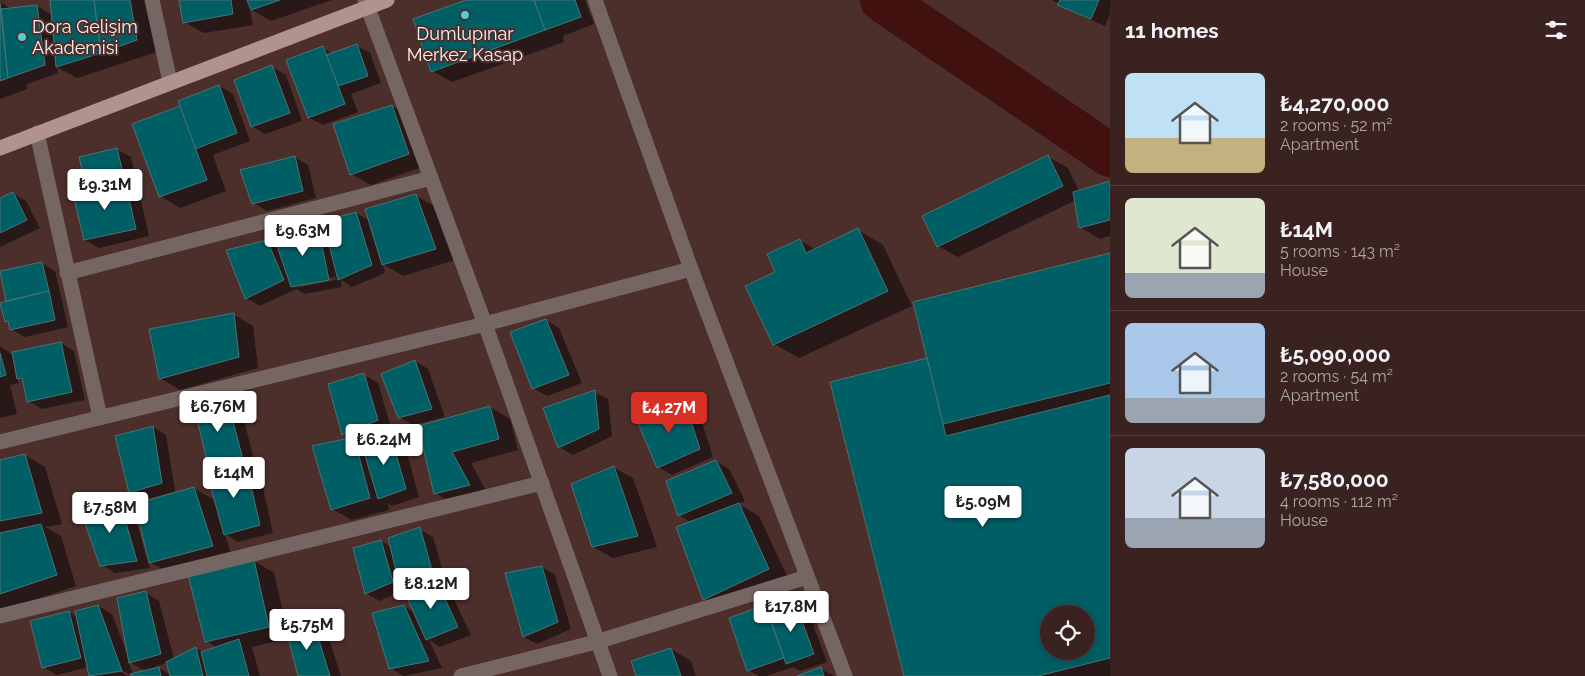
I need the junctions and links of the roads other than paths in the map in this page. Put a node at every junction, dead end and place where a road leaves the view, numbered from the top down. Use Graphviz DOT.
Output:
graph roads {
  1 [pos="152,0"];
  2 [pos="387,0"];
  3 [pos="594,0"];
  4 [pos="366,4"];
  5 [pos="170,82"];
  6 [pos="38,133"];
  7 [pos="0,148"];
  8 [pos="431,178"];
  9 [pos="691,269"];
  10 [pos="67,274"];
  11 [pos="485,324"];
  12 [pos="100,417"];
  13 [pos="0,442"];
  14 [pos="542,483"];
  15 [pos="807,577"];
  16 [pos="0,616"];
  17 [pos="596,642"];
  18 [pos="461,676"];
  19 [pos="610,676"];
  20 [pos="845,676"];
  1 -- 5 [label="street"];
  2 -- 4 [label="main road"];
  3 -- 9 [label="street"];
  4 -- 5 [label="main road"];
  4 -- 8 [label="street"];
  5 -- 6 [label="main road"];
  6 -- 7 [label="main road"];
  6 -- 10 [label="street"];
  8 -- 10 [label="street"];
  8 -- 11 [label="street"];
  9 -- 11 [label="street"];
  9 -- 15 [label="street"];
  10 -- 12 [label="street"];
  11 -- 12 [label="street"];
  11 -- 14 [label="street"];
  12 -- 13 [label="street"];
  14 -- 16 [label="street"];
  14 -- 17 [label="street"];
  15 -- 17 [label="street"];
  15 -- 20 [label="street"];
  17 -- 18 [label="street"];
  17 -- 19 [label="street"];
}
